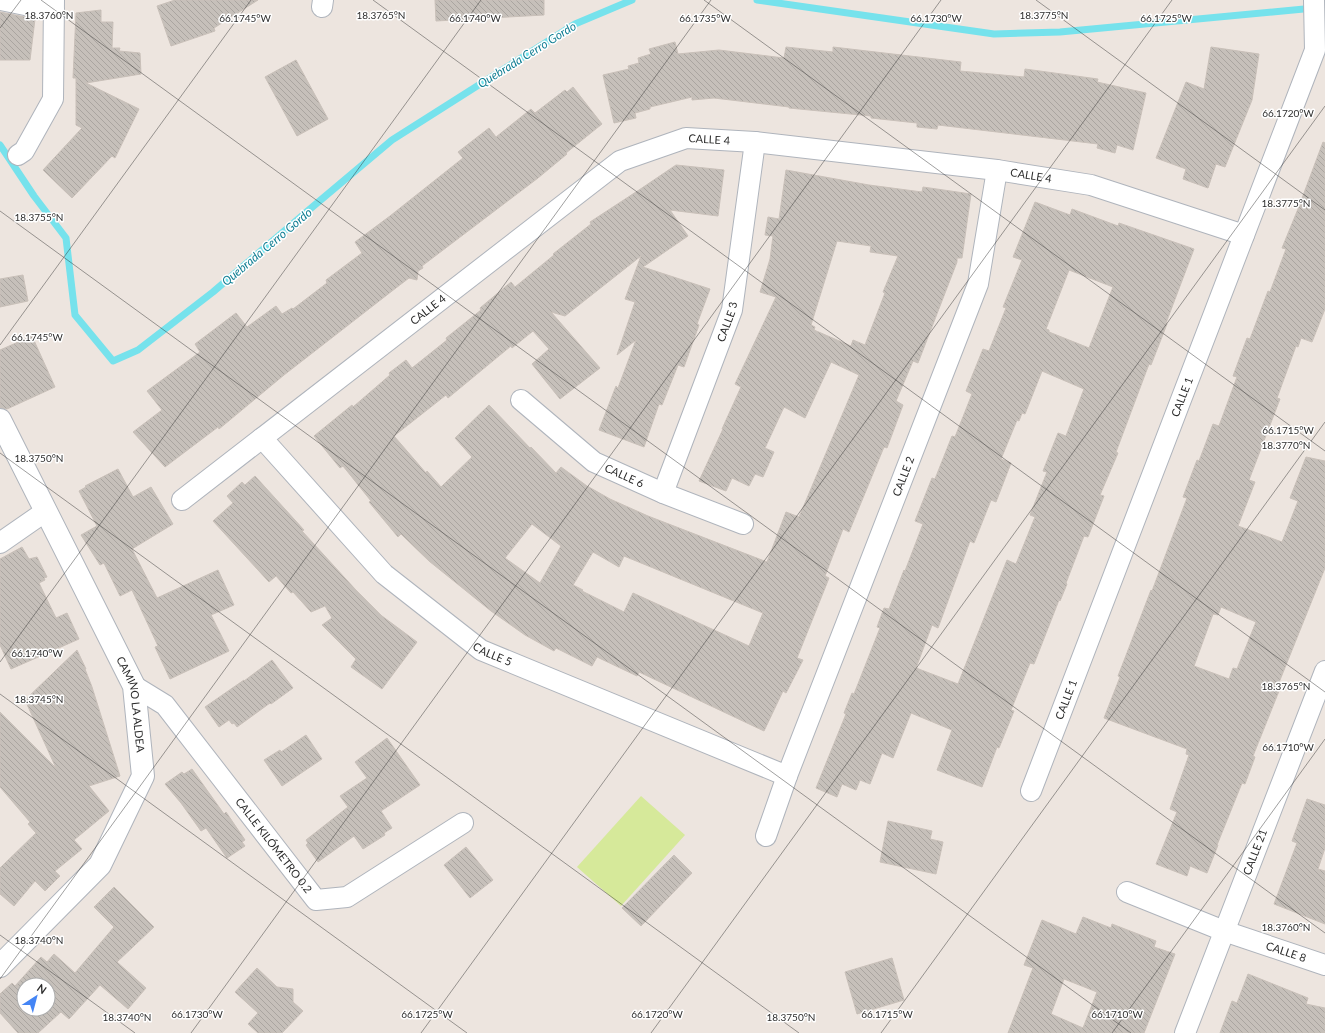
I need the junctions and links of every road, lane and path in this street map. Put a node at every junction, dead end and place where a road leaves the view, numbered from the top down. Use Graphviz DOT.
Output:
graph roads {
  1 [pos="1,0"];
  2 [pos="1314,0"];
  3 [pos="54,6"];
  4 [pos="1320,50"];
  5 [pos="755,142"];
  6 [pos="18,155"];
  7 [pos="997,170"];
  8 [pos="1244,235"];
  9 [pos="521,400"];
  10 [pos="0,420"];
  11 [pos="262,438"];
  12 [pos="663,493"];
  13 [pos="182,500"];
  14 [pos="46,511"];
  15 [pos="743,524"];
  16 [pos="0,543"];
  17 [pos="1325,671"];
  18 [pos="134,686"];
  19 [pos="787,776"];
  20 [pos="1031,791"];
  21 [pos="463,823"];
  22 [pos="766,836"];
  23 [pos="1127,892"];
  24 [pos="1224,931"];
  25 [pos="1325,965"];
  26 [pos="0,966"];
  27 [pos="1185,1033"];
  1 -- 3 [label="street"];
  2 -- 4 [label="street, CALLE 1"];
  3 -- 6 [label="street"];
  4 -- 8 [label="street, CALLE 1"];
  5 -- 7 [label="street, CALLE 4"];
  5 -- 11 [label="street, CALLE 4"];
  5 -- 12 [label="street, CALLE 3"];
  7 -- 8 [label="street, CALLE 4"];
  7 -- 19 [label="street, CALLE 2"];
  8 -- 20 [label="street, CALLE 1"];
  9 -- 12 [label="street, CALLE 6"];
  10 -- 14 [label="street, CAMINO LA ALDEA"];
  11 -- 13 [label="street, CALLE 4"];
  11 -- 19 [label="street, CALLE 5"];
  12 -- 15 [label="street, CALLE 6"];
  14 -- 16 [label="street"];
  14 -- 18 [label="street, CAMINO LA ALDEA"];
  17 -- 24 [label="street, CALLE 21"];
  18 -- 21 [label="street, CALLE KILÓMETRO 0.2"];
  18 -- 26 [label="street, CAMINO LA ALDEA"];
  19 -- 22 [label="street, CALLE 2"];
  23 -- 24 [label="street, CALLE 8"];
  24 -- 25 [label="street, CALLE 8"];
  24 -- 27 [label="street, CALLE 21"];
}
